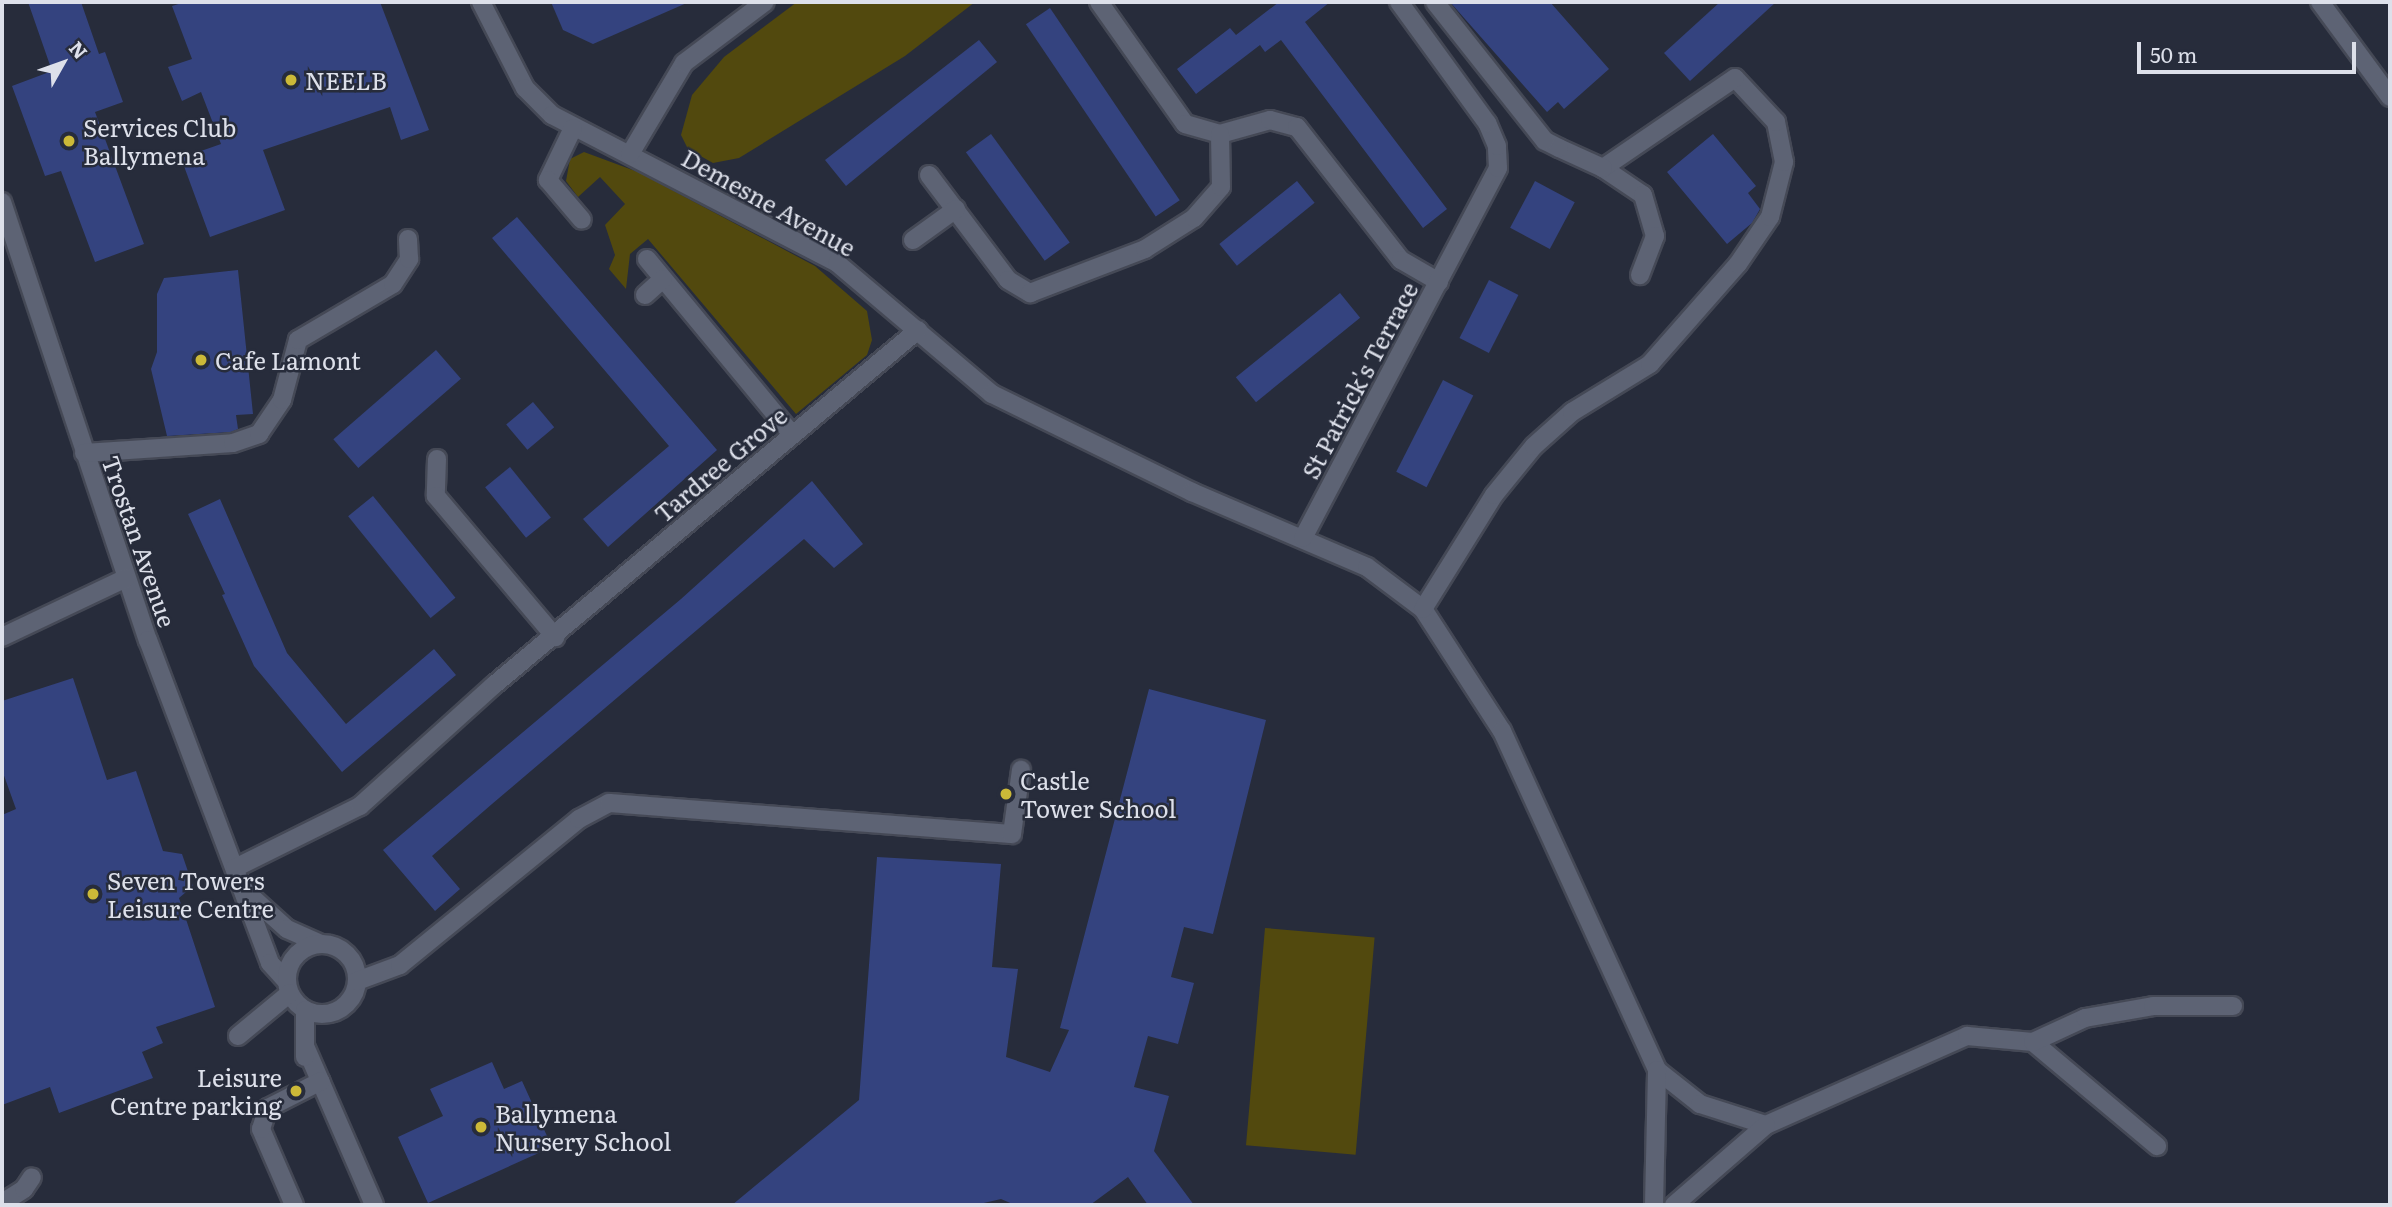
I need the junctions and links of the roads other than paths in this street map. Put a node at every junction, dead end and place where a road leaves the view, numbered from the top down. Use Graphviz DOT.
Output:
graph roads {
  1 [pos="481,2"];
  2 [pos="765,2"];
  3 [pos="1099,2"];
  4 [pos="1399,2"];
  5 [pos="1436,2"];
  6 [pos="2320,2"];
  7 [pos="2390,97"];
  8 [pos="573,128"];
  9 [pos="1220,134"];
  10 [pos="630,154"];
  11 [pos="1603,168"];
  12 [pos="929,175"];
  13 [pos="2,202"];
  14 [pos="956,209"];
  15 [pos="582,220"];
  16 [pos="408,239"];
  17 [pos="913,240"];
  18 [pos="647,259"];
  19 [pos="1640,275"];
  20 [pos="663,279"];
  21 [pos="1439,282"];
  22 [pos="645,295"];
  23 [pos="918,330"];
  24 [pos="792,434"];
  25 [pos="84,453"];
  26 [pos="437,459"];
  27 [pos="1303,538"];
  28 [pos="126,578"];
  29 [pos="1423,609"];
  30 [pos="2,637"];
  31 [pos="555,637"];
  32 [pos="1021,770"];
  33 [pos="235,867"];
  34 [pos="246,892"];
  35 [pos="321,944"];
  36 [pos="357,981"];
  37 [pos="288,988"];
  38 [pos="2233,1006"];
  39 [pos="305,1010"];
  40 [pos="238,1036"];
  41 [pos="2033,1042"];
  42 [pos="1657,1070"];
  43 [pos="313,1085"];
  44 [pos="1766,1125"];
  45 [pos="2157,1146"];
  46 [pos="32,1177"];
  47 [pos="2,1203"];
  48 [pos="294,1205"];
  49 [pos="374,1205"];
  50 [pos="1654,1205"];
  51 [pos="1674,1205"];
  1 -- 8 [label="street, Demesne Avenue"];
  2 -- 10 [label="street"];
  3 -- 9 [label="street"];
  4 -- 21 [label="street"];
  5 -- 11 [label="street"];
  6 -- 7 [label="street"];
  8 -- 10 [label="street, Demesne Avenue"];
  8 -- 15 [label="street"];
  9 -- 14 [label="street"];
  9 -- 21 [label="street, St Patrick's Terrace"];
  10 -- 23 [label="street, Demesne Avenue"];
  11 -- 19 [label="street"];
  11 -- 29 [label="street"];
  12 -- 14 [label="street"];
  13 -- 25 [label="street, Trostan Avenue"];
  14 -- 17 [label="street"];
  16 -- 25 [label="street"];
  18 -- 20 [label="street"];
  20 -- 22 [label="street"];
  20 -- 24 [label="street"];
  21 -- 27 [label="street, St Patrick's Terrace"];
  23 -- 24 [label="street, Tardree Grove"];
  23 -- 27 [label="street, Demesne Avenue"];
  24 -- 31 [label="street, Tardree Grove"];
  25 -- 28 [label="street, Trostan Avenue"];
  26 -- 31 [label="street"];
  27 -- 29 [label="street, Demesne Avenue"];
  28 -- 30 [label="street"];
  28 -- 33 [label="street, Trostan Avenue"];
  29 -- 42 [label="street"];
  31 -- 33 [label="street, Tardree Grove"];
  32 -- 36 [label="street"];
  33 -- 34 [label="street, Trostan Avenue"];
  34 -- 35 [label="street, Trostan Avenue"];
  34 -- 37 [label="street, Trostan Avenue"];
  35 -- 36 [label="street"];
  35 -- 37 [label="street"];
  36 -- 39 [label="street"];
  37 -- 39 [label="street"];
  37 -- 40 [label="street"];
  38 -- 41 [label="street"];
  39 -- 43 [label="street"];
  41 -- 44 [label="street"];
  41 -- 45 [label="street"];
  42 -- 44 [label="street"];
  42 -- 50 [label="street"];
  43 -- 48 [label="street"];
  43 -- 49 [label="street"];
  44 -- 51 [label="street"];
  46 -- 47 [label="street"];
}
